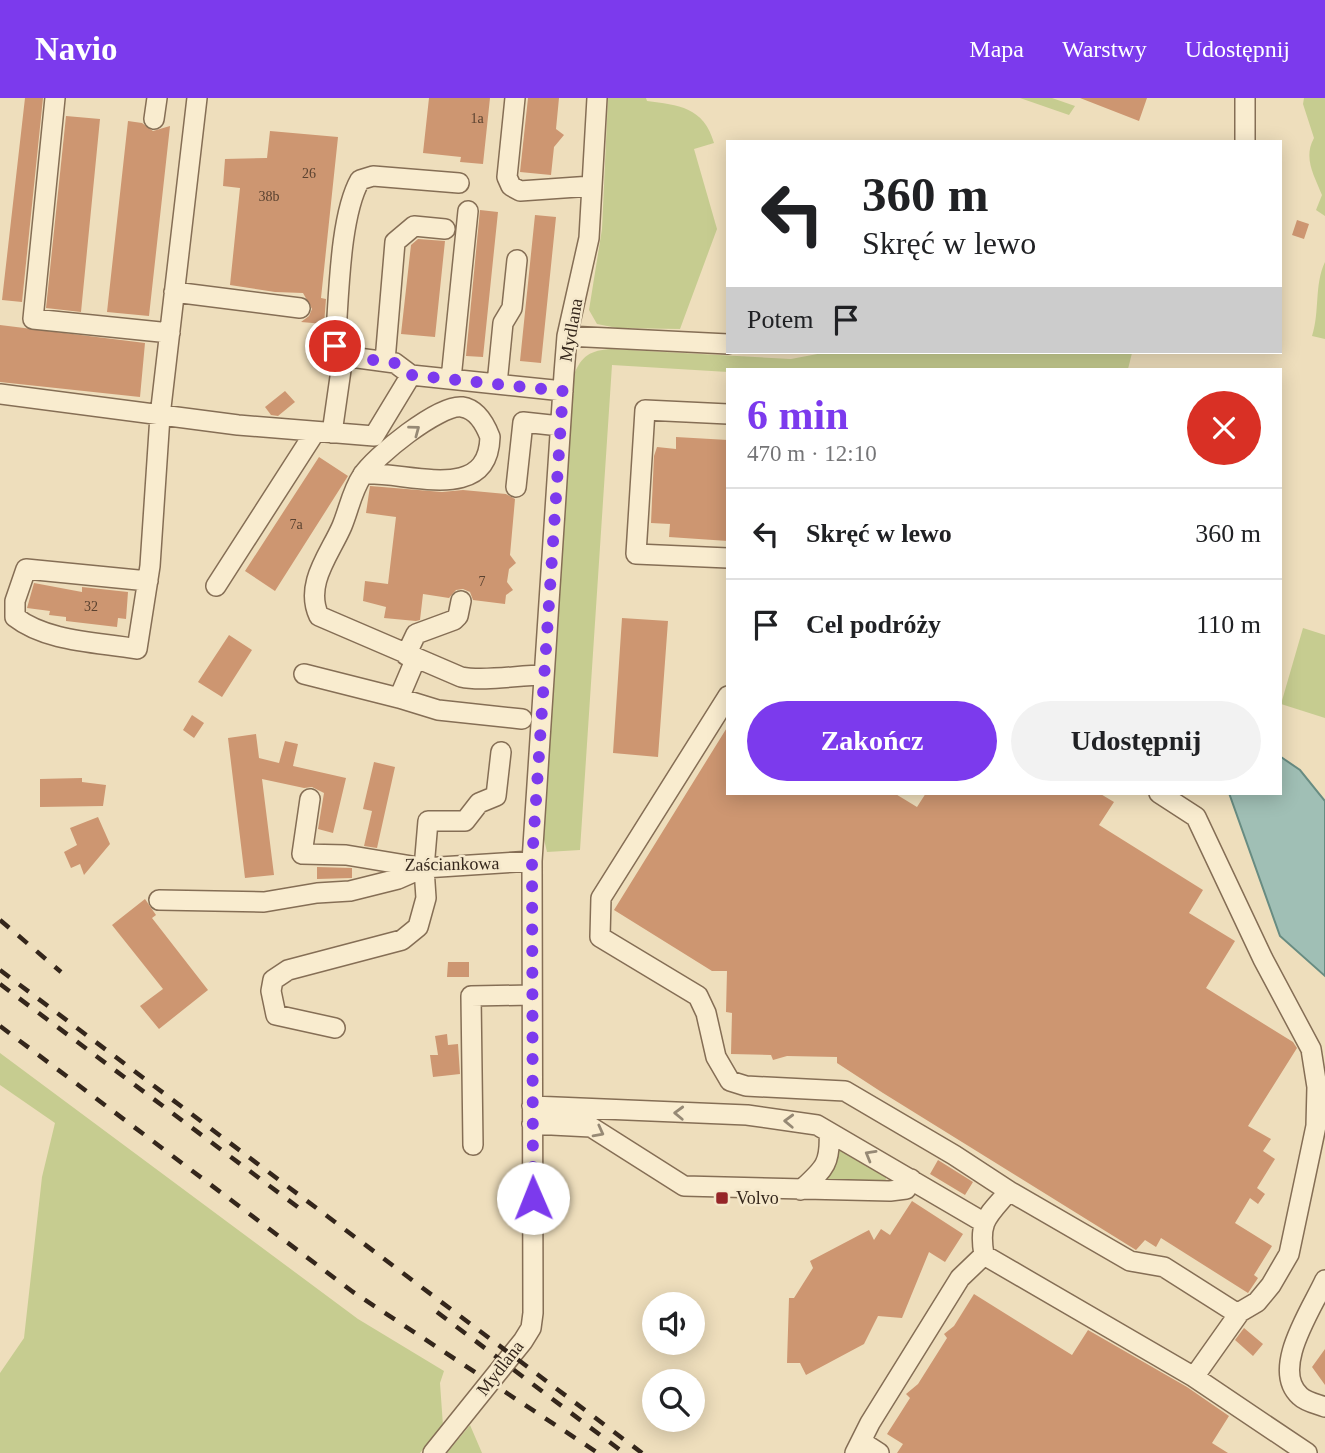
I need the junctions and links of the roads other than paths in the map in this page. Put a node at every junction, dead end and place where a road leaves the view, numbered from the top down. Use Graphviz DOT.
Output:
graph roads {
  1 [pos="55,98"];
  2 [pos="157,98"];
  3 [pos="197,98"];
  4 [pos="515,98"];
  5 [pos="597,98"];
  6 [pos="1245,98"];
  7 [pos="154,119"];
  8 [pos="1245,140"];
  9 [pos="459,183"];
  10 [pos="592,186"];
  11 [pos="468,211"];
  12 [pos="445,229"];
  13 [pos="517,260"];
  14 [pos="174,292"];
  15 [pos="300,308"];
  16 [pos="170,333"];
  17 [pos="567,336"];
  18 [pos="726,344"];
  19 [pos="343,356"];
  20 [pos="385,361"];
  21 [pos="411,375"];
  22 [pos="451,379"];
  23 [pos="497,384"];
  24 [pos="563,391"];
  25 [pos="0,394"];
  26 [pos="726,414"];
  27 [pos="160,416"];
  28 [pos="560,426"];
  29 [pos="323,433"];
  30 [pos="363,474"];
  31 [pos="516,487"];
  32 [pos="726,558"];
  33 [pos="148,581"];
  34 [pos="216,586"];
  35 [pos="461,601"];
  36 [pos="411,656"];
  37 [pos="304,674"];
  38 [pos="544,675"];
  39 [pos="399,698"];
  40 [pos="726,699"];
  41 [pos="522,719"];
  42 [pos="501,752"];
  43 [pos="1162,795"];
  44 [pos="310,799"];
  45 [pos="532,861"];
  46 [pos="424,868"];
  47 [pos="159,900"];
  48 [pos="532,995"];
  49 [pos="335,1028"];
  50 [pos="532,1115"];
  51 [pos="829,1132"];
  52 [pos="473,1145"];
  53 [pos="908,1184"];
  54 [pos="801,1190"];
  55 [pos="1009,1191"];
  56 [pos="981,1227"];
  57 [pos="984,1255"];
  58 [pos="1325,1280"];
  59 [pos="1238,1314"];
  60 [pos="1194,1377"];
  61 [pos="1325,1407"];
  62 [pos="859,1447"];
  63 [pos="433,1453"];
  64 [pos="879,1453"];
  65 [pos="1307,1453"];
  1 -- 16 [label="street"];
  2 -- 7 [label="street"];
  3 -- 14 [label="street"];
  4 -- 10 [label="street"];
  5 -- 10 [label="street, Mydlana"];
  6 -- 8 [label="street"];
  9 -- 19 [label="street"];
  10 -- 17 [label="street, Mydlana"];
  11 -- 22 [label="street"];
  12 -- 20 [label="street"];
  13 -- 23 [label="street"];
  14 -- 15 [label="street"];
  14 -- 16 [label="street"];
  16 -- 27 [label="street"];
  17 -- 18 [label="street"];
  17 -- 24 [label="street, Mydlana"];
  19 -- 20 [label="street"];
  19 -- 29 [label="street"];
  20 -- 21 [label="street"];
  21 -- 22 [label="street"];
  21 -- 29 [label="street"];
  22 -- 23 [label="street"];
  23 -- 24 [label="street"];
  24 -- 28 [label="street, Mydlana"];
  25 -- 27 [label="street"];
  26 -- 32 [label="street"];
  27 -- 29 [label="street"];
  27 -- 33 [label="street"];
  28 -- 31 [label="street"];
  28 -- 38 [label="street, Mydlana"];
  29 -- 34 [label="street"];
  30 -- 30 [label="street, one-way"];
  30 -- 36 [label="street"];
  33 -- 33 [label="street"];
  35 -- 36 [label="street"];
  36 -- 38 [label="street"];
  36 -- 39 [label="street"];
  37 -- 39 [label="street"];
  38 -- 45 [label="street, Mydlana"];
  39 -- 41 [label="street"];
  40 -- 55 [label="street"];
  42 -- 46 [label="street"];
  43 -- 59 [label="street"];
  44 -- 46 [label="street, Zaściankowa"];
  45 -- 46 [label="street, Zaściankowa"];
  45 -- 48 [label="street, Mydlana"];
  46 -- 47 [label="street"];
  46 -- 49 [label="street"];
  48 -- 50 [label="street, Mydlana"];
  48 -- 52 [label="street"];
  51 -- 50 [label="street, one-way"];
  50 -- 54 [label="street, one-way"];
  50 -- 63 [label="street, Mydlana"];
  53 -- 51 [label="street, one-way"];
  51 -- 54 [label="street"];
  53 -- 54 [label="street"];
  53 -- 56 [label="street"];
  55 -- 56 [label="street"];
  55 -- 59 [label="street"];
  56 -- 57 [label="street"];
  57 -- 60 [label="street"];
  57 -- 62 [label="street"];
  58 -- 61 [label="street"];
  59 -- 60 [label="street"];
  60 -- 65 [label="street"];
  62 -- 64 [label="street"];
}
